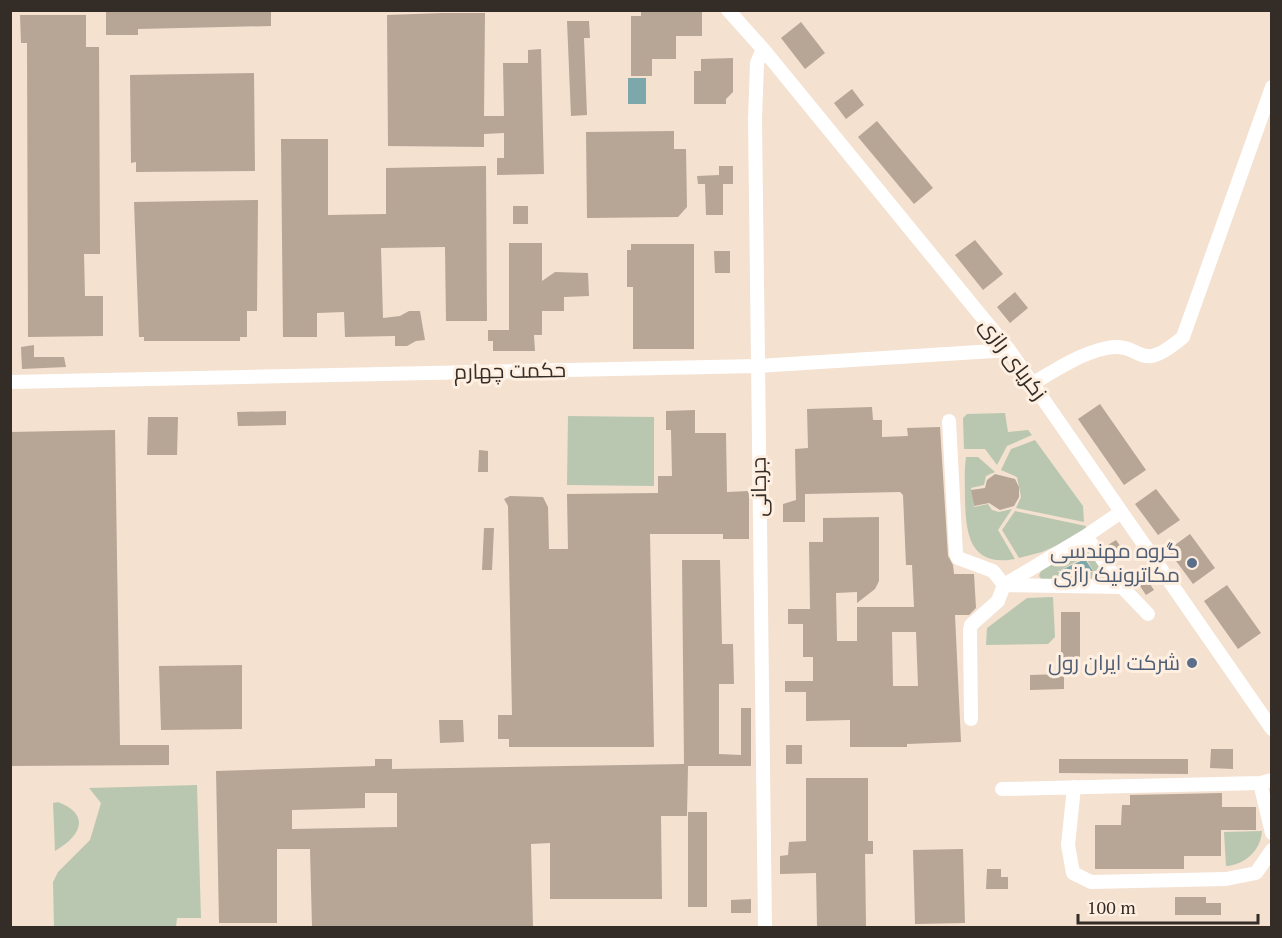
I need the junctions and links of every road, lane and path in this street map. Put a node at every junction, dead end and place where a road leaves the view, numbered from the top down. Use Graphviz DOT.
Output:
graph roads {
  1 [pos="728,10"];
  2 [pos="763,49"];
  3 [pos="1272,87"];
  4 [pos="1009,350"];
  5 [pos="757,366"];
  6 [pos="10,382"];
  7 [pos="1032,384"];
  8 [pos="950,422"];
  9 [pos="1121,512"];
  10 [pos="1086,536"];
  11 [pos="1004,585"];
  12 [pos="1122,587"];
  13 [pos="1148,614"];
  14 [pos="971,719"];
  15 [pos="1272,729"];
  16 [pos="1266,781"];
  17 [pos="1074,787"];
  18 [pos="1002,789"];
  19 [pos="1272,833"];
  20 [pos="1272,850"];
  21 [pos="765,927"];
  1 -- 2 [label="street, زکریای رازی"];
  2 -- 4 [label="street, زکریای رازی"];
  2 -- 5 [label="street, جرجانی"];
  3 -- 7 [label="street"];
  4 -- 5 [label="street, حکمت چهارم"];
  4 -- 7 [label="street, زکریای رازی"];
  5 -- 6 [label="street, حکمت چهارم"];
  5 -- 21 [label="street, جرجانی"];
  7 -- 9 [label="street, زکریای رازی"];
  8 -- 11 [label="street"];
  9 -- 10 [label="street"];
  9 -- 15 [label="street, زکریای رازی"];
  10 -- 11 [label="street"];
  10 -- 12 [label="street"];
  11 -- 12 [label="street"];
  11 -- 14 [label="street"];
  12 -- 13 [label="street"];
  16 -- 17 [label="street"];
  16 -- 19 [label="street"];
  17 -- 18 [label="street"];
  17 -- 20 [label="street"];
}
